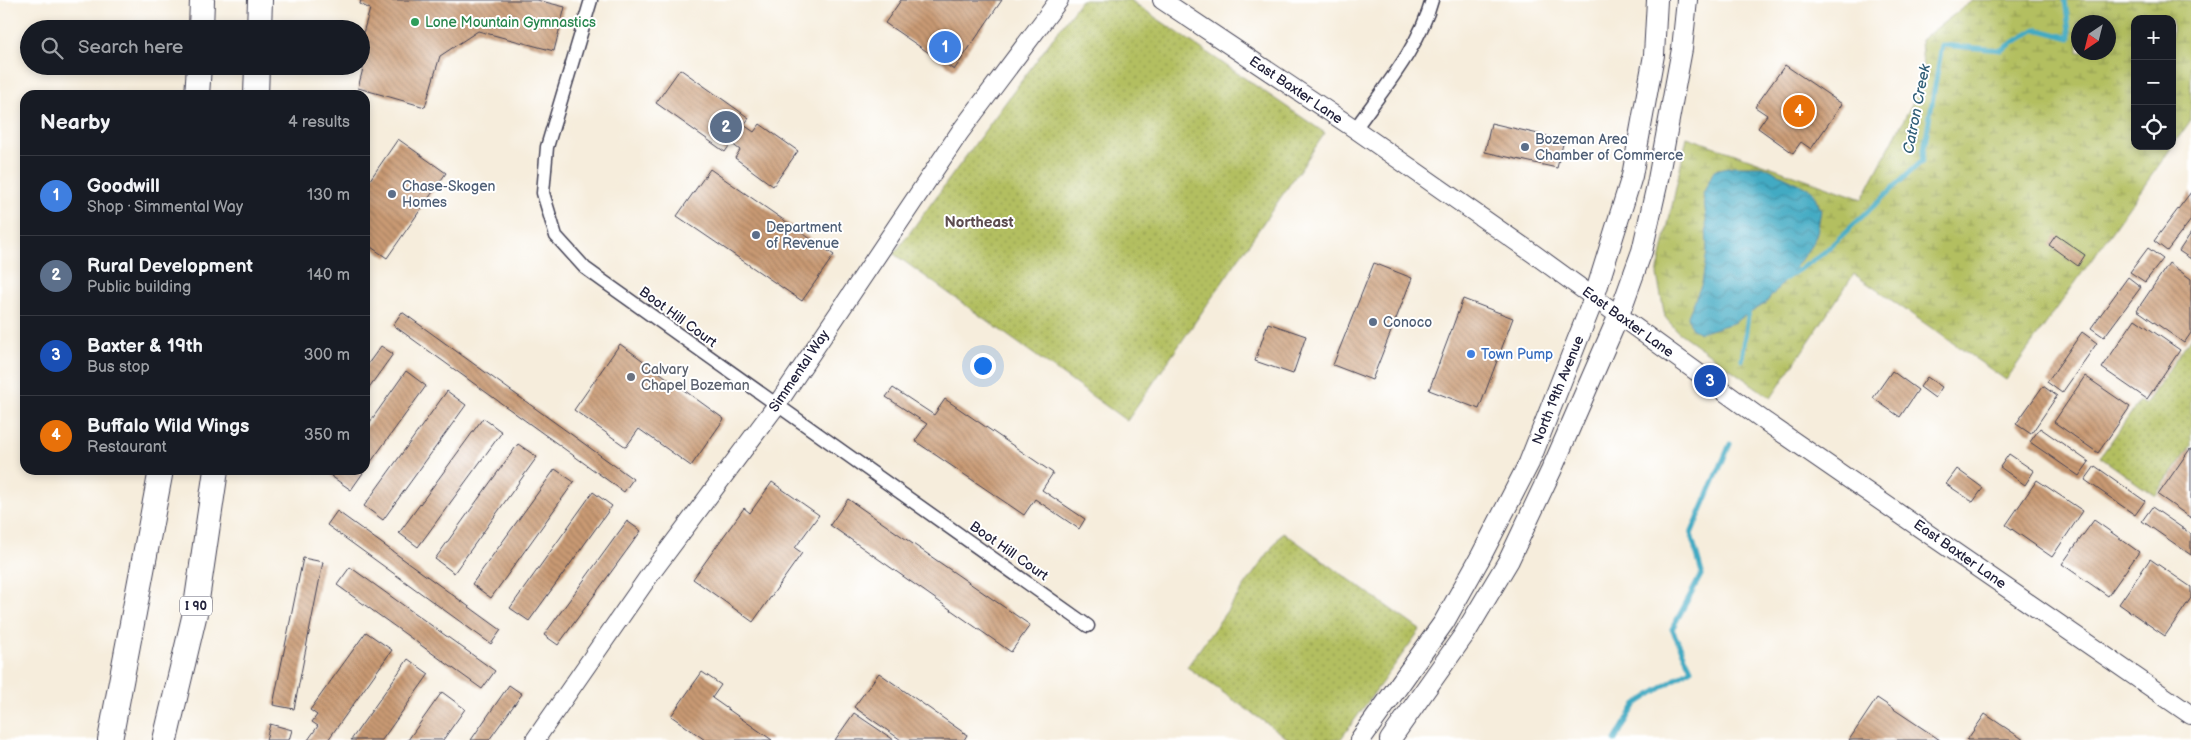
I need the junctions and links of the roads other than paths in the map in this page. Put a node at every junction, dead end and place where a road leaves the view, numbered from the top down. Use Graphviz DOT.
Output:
graph roads {
  1 [pos="202,0"];
  2 [pos="260,0"];
  3 [pos="591,0"];
  4 [pos="1059,0"];
  5 [pos="1162,0"];
  6 [pos="1432,0"];
  7 [pos="1658,0"];
  8 [pos="1687,0"];
  9 [pos="201,20"];
  10 [pos="259,20"];
  11 [pos="198,75"];
  12 [pos="257,75"];
  13 [pos="197,90"];
  14 [pos="256,90"];
  15 [pos="1355,129"];
  16 [pos="1594,298"];
  17 [pos="1619,315"];
  18 [pos="776,406"];
  19 [pos="160,475"];
  20 [pos="215,475"];
  21 [pos="1088,626"];
  22 [pos="2191,715"];
  23 [pos="110,740"];
  24 [pos="165,740"];
  25 [pos="535,740"];
  26 [pos="1360,740"];
  27 [pos="1390,740"];
  1 -- 9 [label="highway"];
  2 -- 10 [label="highway"];
  3 -- 18 [label="street, Boot Hill Court"];
  4 -- 18 [label="main road, Simmental Way"];
  5 -- 15 [label="main road, East Baxter Lane"];
  6 -- 15 [label="street"];
  7 -- 16 [label="main road, North 19th Avenue"];
  8 -- 17 [label="main road, North 19th Avenue"];
  11 -- 13 [label="highway"];
  12 -- 14 [label="highway"];
  15 -- 16 [label="main road, East Baxter Lane"];
  16 -- 17 [label="main road, East Baxter Lane"];
  16 -- 26 [label="main road, North 19th Avenue"];
  17 -- 22 [label="main road, East Baxter Lane"];
  17 -- 27 [label="main road, North 19th Avenue"];
  18 -- 21 [label="street, Boot Hill Court"];
  18 -- 25 [label="main road, Simmental Way"];
  19 -- 23 [label="highway"];
  20 -- 24 [label="highway, I 90"];
}
